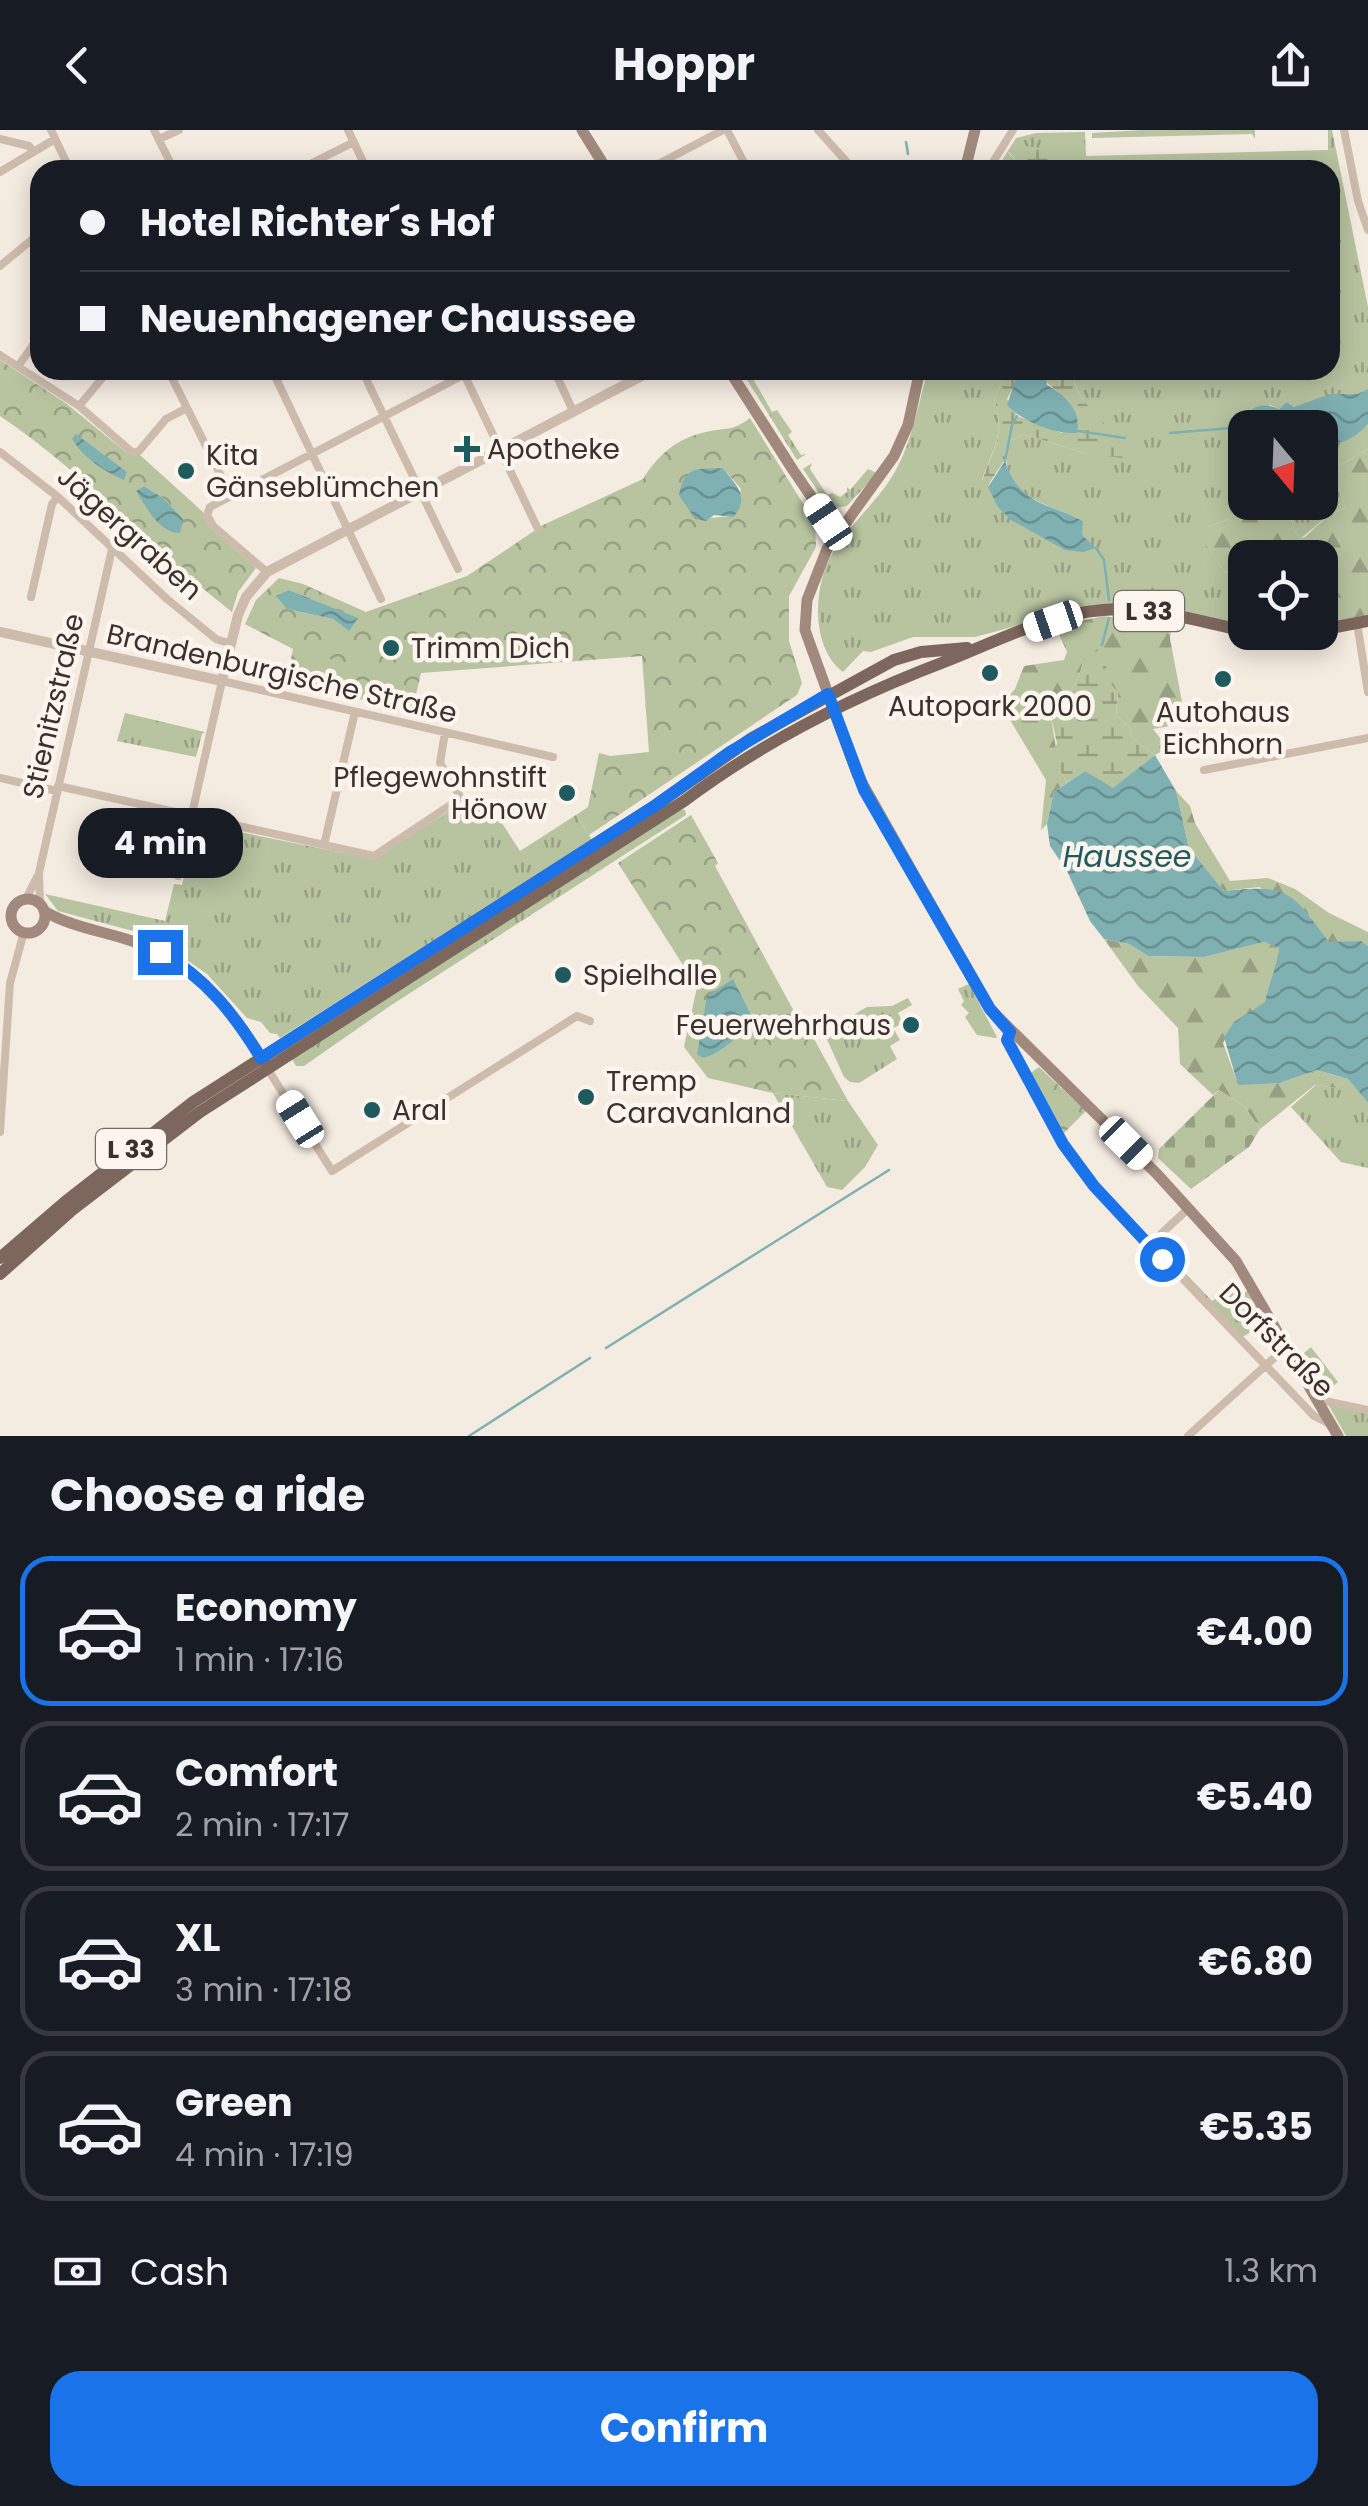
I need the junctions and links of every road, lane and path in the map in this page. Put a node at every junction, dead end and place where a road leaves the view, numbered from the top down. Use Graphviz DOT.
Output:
graph roads {
  1 [pos="154,130"];
  2 [pos="178,130"];
  3 [pos="348,130"];
  4 [pos="582,130"];
  5 [pos="725,130"];
  6 [pos="818,130"];
  7 [pos="975,130"];
  8 [pos="1013,130"];
  9 [pos="1344,130"];
  10 [pos="53,134"];
  11 [pos="0,139"];
  12 [pos="159,140"];
  13 [pos="354,142"];
  14 [pos="32,150"];
  15 [pos="65,160"];
  16 [pos="169,160"];
  17 [pos="318,160"];
  18 [pos="363,160"];
  19 [pos="601,160"];
  20 [pos="666,160"];
  21 [pos="742,160"];
  22 [pos="845,160"];
  23 [pos="968,160"];
  24 [pos="994,160"];
  25 [pos="0,172"];
  26 [pos="1368,230"];
  27 [pos="30,241"];
  28 [pos="0,266"];
  29 [pos="30,349"];
  30 [pos="0,356"];
  31 [pos="19,365"];
  32 [pos="30,372"];
  33 [pos="41,380"];
  34 [pos="102,380"];
  35 [pos="173,380"];
  36 [pos="277,380"];
  37 [pos="449,380"];
  38 [pos="467,380"];
  39 [pos="559,380"];
  40 [pos="633,380"];
  41 [pos="736,380"];
  42 [pos="918,380"];
  43 [pos="367,381"];
  44 [pos="80,406"];
  45 [pos="187,408"];
  46 [pos="573,411"];
  47 [pos="384,416"];
  48 [pos="499,450"];
  49 [pos="0,452"];
  50 [pos="311,454"];
  51 [pos="421,491"];
  52 [pos="234,495"];
  53 [pos="58,496"];
  54 [pos="536,527"];
  55 [pos="348,529"];
  56 [pos="839,531"];
  57 [pos="112,549"];
  58 [pos="458,569"];
  59 [pos="267,572"];
  60 [pos="30,597"];
  61 [pos="382,599"];
  62 [pos="1362,622"];
  63 [pos="1228,627"];
  64 [pos="0,632"];
  65 [pos="231,644"];
  66 [pos="975,648"];
  67 [pos="88,652"];
  68 [pos="222,682"];
  69 [pos="1368,692"];
  70 [pos="828,694"];
  71 [pos="834,709"];
  72 [pos="355,712"];
  73 [pos="445,732"];
  74 [pos="1368,738"];
  75 [pos="553,757"];
  76 [pos="1204,770"];
  77 [pos="0,778"];
  78 [pos="57,788"];
  79 [pos="191,815"];
  80 [pos="324,845"];
  81 [pos="39,873"];
  82 [pos="178,876"];
  83 [pos="20,902"];
  84 [pos="42,908"];
  85 [pos="4,913"];
  86 [pos="41,926"];
  87 [pos="85,928"];
  88 [pos="24,932"];
  89 [pos="590,1021"];
  90 [pos="1010,1032"];
  91 [pos="264,1063"];
  92 [pos="0,1132"];
  93 [pos="1189,1208"];
  94 [pos="1149,1245"];
  95 [pos="0,1258"];
  96 [pos="0,1274"];
  97 [pos="1286,1347"];
  98 [pos="1266,1367"];
  99 [pos="1320,1404"];
  100 [pos="1368,1410"];
  101 [pos="1334,1430"];
  102 [pos="1188,1436"];
  1 -- 12 [label="street"];
  2 -- 12 [label="street"];
  3 -- 13 [label="street"];
  4 -- 19 [label="main road"];
  5 -- 20 [label="street"];
  5 -- 21 [label="street"];
  6 -- 22 [label="street"];
  7 -- 23 [label="main road"];
  8 -- 24 [label="street"];
  9 -- 26 [label="street"];
  10 -- 14 [label="street"];
  10 -- 15 [label="street"];
  11 -- 14 [label="street"];
  12 -- 16 [label="street"];
  13 -- 17 [label="street"];
  13 -- 18 [label="street"];
  14 -- 25 [label="street"];
  27 -- 28 [label="street"];
  29 -- 31 [label="street"];
  30 -- 31 [label="street"];
  31 -- 32 [label="street"];
  33 -- 44 [label="street"];
  34 -- 44 [label="street"];
  35 -- 45 [label="street"];
  36 -- 50 [label="street"];
  37 -- 47 [label="street"];
  38 -- 48 [label="street"];
  39 -- 46 [label="street"];
  40 -- 46 [label="street"];
  41 -- 56 [label="main road"];
  42 -- 56 [label="main road, Dorfstraße"];
  43 -- 47 [label="street"];
  44 -- 45 [label="street"];
  45 -- 52 [label="street"];
  46 -- 48 [label="street"];
  47 -- 50 [label="street"];
  47 -- 51 [label="street"];
  48 -- 51 [label="street"];
  48 -- 54 [label="street"];
  49 -- 53 [label="street, Jägergraben"];
  50 -- 52 [label="street"];
  50 -- 55 [label="street"];
  51 -- 55 [label="street"];
  51 -- 58 [label="street"];
  52 -- 59 [label="street"];
  53 -- 57 [label="street, Jägergraben"];
  53 -- 60 [label="street"];
  55 -- 59 [label="street"];
  55 -- 61 [label="street"];
  56 -- 70 [label="main road, Dorfstraße"];
  57 -- 65 [label="street, Jägergraben"];
  57 -- 67 [label="street, Stienitzstraße"];
  59 -- 65 [label="street"];
  62 -- 69 [label="street"];
  63 -- 66 [label="main road, L 33"];
  64 -- 67 [label="street, Brandenburgische Straße"];
  65 -- 68 [label="street"];
  66 -- 70 [label="main road, L 33"];
  66 -- 71 [label="main road, L 33"];
  67 -- 68 [label="street, Brandenburgische Straße"];
  67 -- 78 [label="street, Stienitzstraße"];
  68 -- 72 [label="street, Brandenburgische Straße"];
  68 -- 79 [label="street"];
  70 -- 71 [label="main road, Dorfstraße"];
  70 -- 91 [label="main road, L 33"];
  71 -- 90 [label="main road, Dorfstraße"];
  71 -- 91 [label="main road, L 33"];
  72 -- 73 [label="street, Brandenburgische Straße"];
  72 -- 80 [label="street"];
  73 -- 75 [label="street, Brandenburgische Straße"];
  73 -- 80 [label="street"];
  74 -- 76 [label="street"];
  77 -- 78 [label="street"];
  78 -- 79 [label="street"];
  78 -- 81 [label="street, Stienitzstraße"];
  79 -- 80 [label="street"];
  79 -- 82 [label="street"];
  81 -- 83 [label="street, Stienitzstraße"];
  81 -- 84 [label="street, Stienitzstraße"];
  83 -- 84 [label="main road"];
  83 -- 85 [label="main road"];
  84 -- 86 [label="main road"];
  84 -- 87 [label="main road"];
  85 -- 88 [label="main road"];
  86 -- 87 [label="main road"];
  86 -- 88 [label="main road"];
  87 -- 91 [label="main road"];
  88 -- 92 [label="street"];
  89 -- 91 [label="street"];
  90 -- 93 [label="main road, Dorfstraße"];
  90 -- 94 [label="street, Dorfstraße"];
  91 -- 95 [label="main road, L 33"];
  91 -- 96 [label="main road, L 33"];
  93 -- 94 [label="street"];
  93 -- 97 [label="main road, Dorfstraße"];
  94 -- 98 [label="street, Dorfstraße"];
  97 -- 98 [label="street"];
  97 -- 99 [label="main road, Dorfstraße"];
  98 -- 101 [label="street, Dorfstraße"];
  98 -- 102 [label="street"];
  99 -- 100 [label="street, Dorfstraße"];
  99 -- 101 [label="main road, Dorfstraße"];
}
